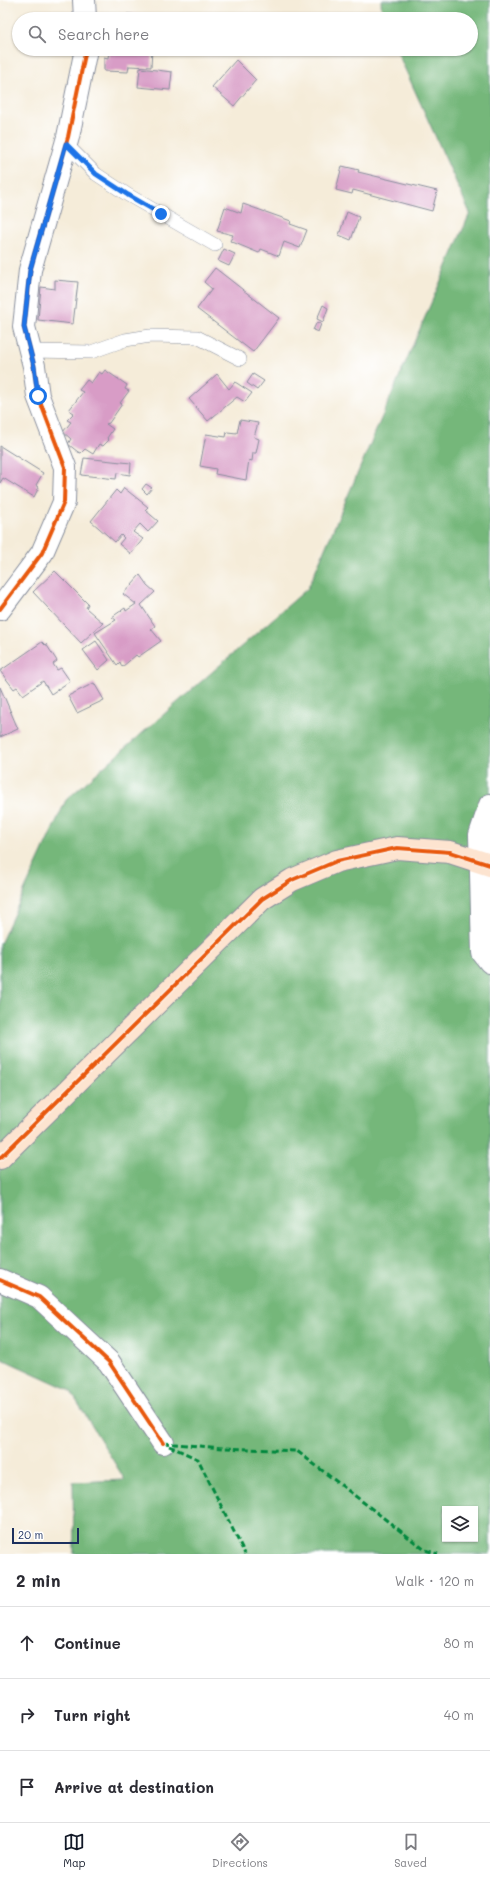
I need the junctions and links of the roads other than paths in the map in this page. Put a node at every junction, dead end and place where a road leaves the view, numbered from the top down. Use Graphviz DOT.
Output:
graph roads {
  1 [pos="84,0"];
  2 [pos="85,12"];
  3 [pos="85,56"];
  4 [pos="66,144"];
  5 [pos="215,245"];
  6 [pos="30,351"];
  7 [pos="240,359"];
  8 [pos="0,609"];
  9 [pos="490,806"];
  10 [pos="485,863"];
  11 [pos="490,962"];
  12 [pos="0,1158"];
  13 [pos="0,1280"];
  14 [pos="162,1443"];
  1 -- 2 [label="street"];
  3 -- 4 [label="street"];
  4 -- 5 [label="lane"];
  4 -- 6 [label="street"];
  6 -- 7 [label="lane"];
  6 -- 8 [label="street"];
  9 -- 10 [label="street"];
  10 -- 11 [label="street"];
  10 -- 12 [label="street"];
  13 -- 14 [label="street"];
}
